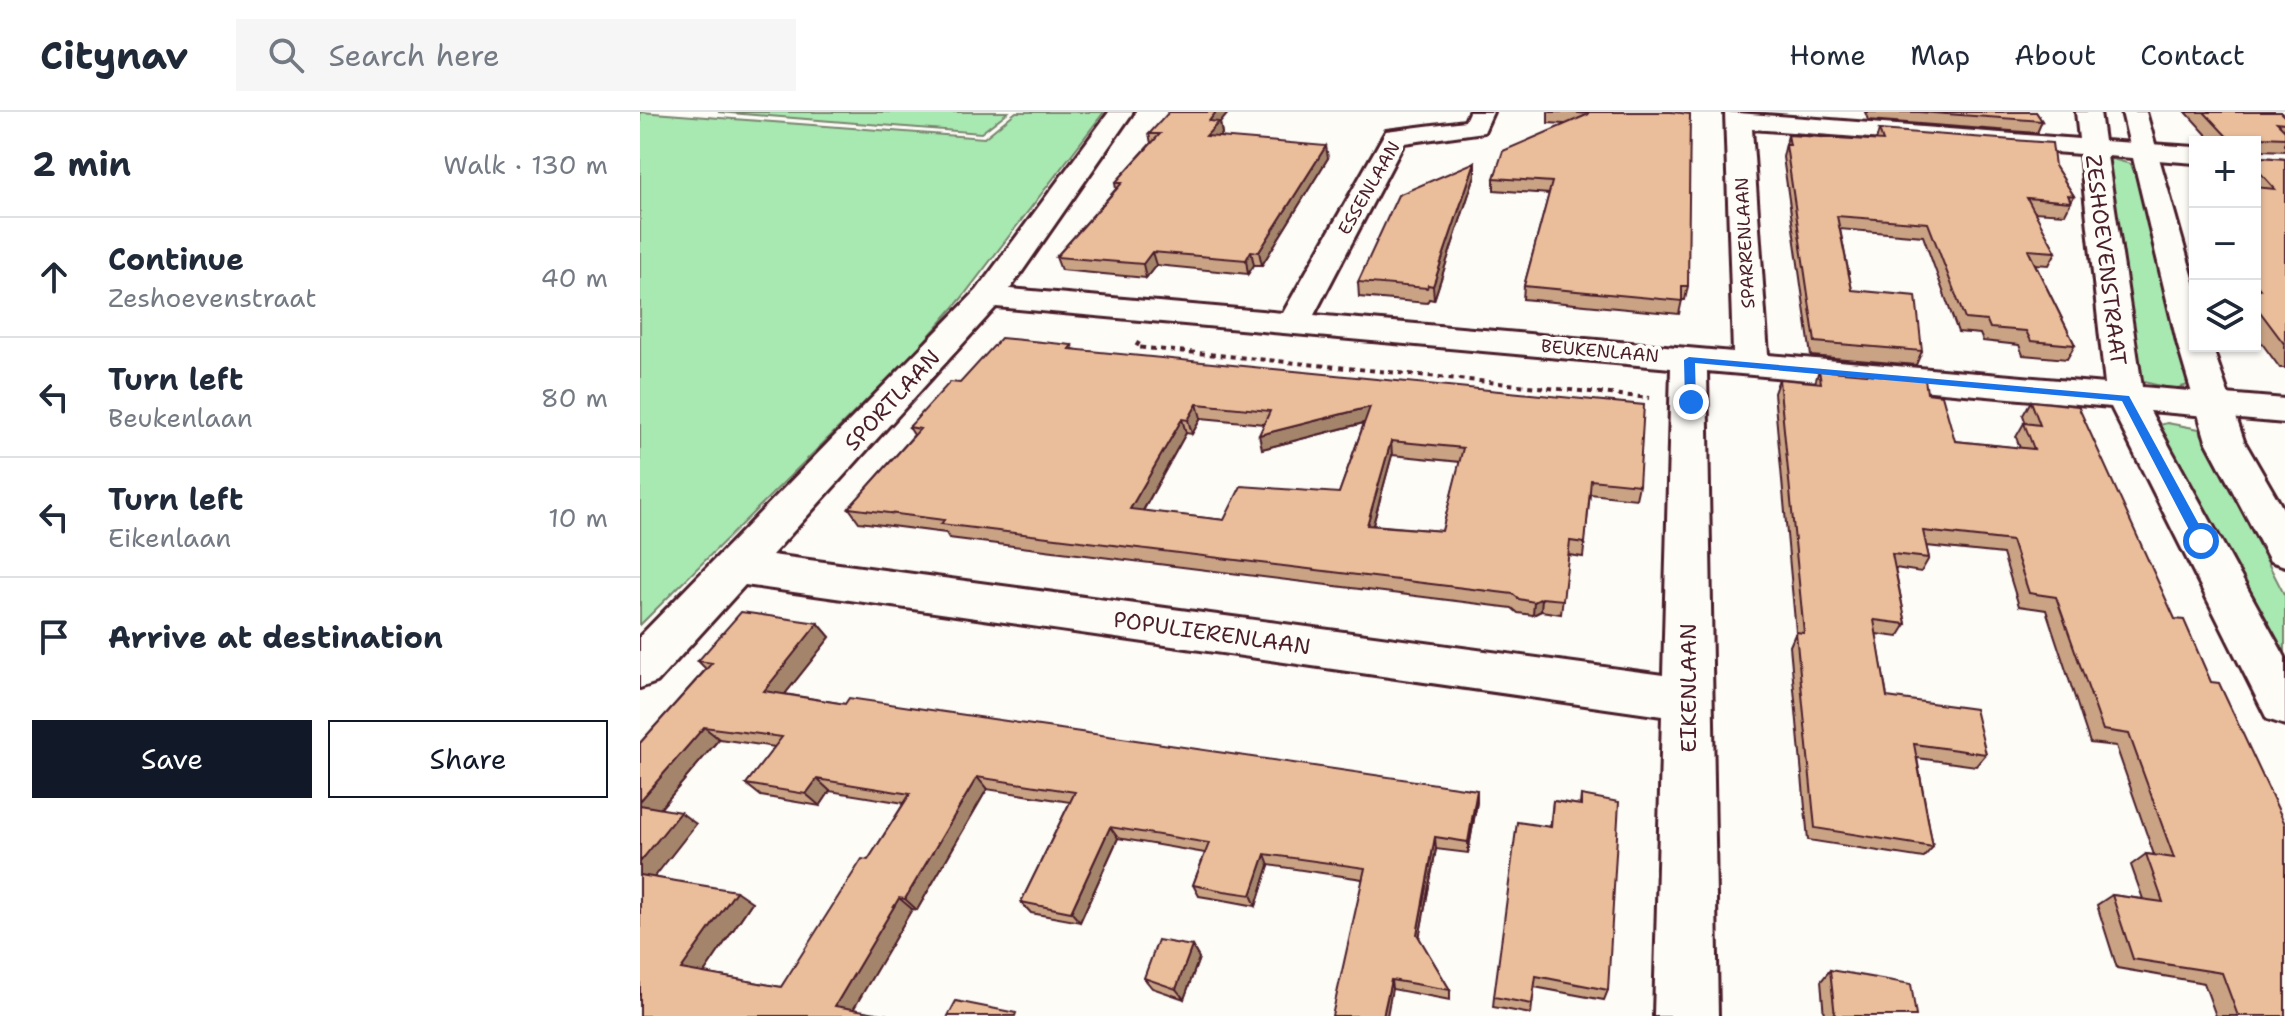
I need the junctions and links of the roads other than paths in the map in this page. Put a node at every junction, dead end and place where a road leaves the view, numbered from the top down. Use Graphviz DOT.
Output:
graph roads {
  1 [pos="1121,112"];
  2 [pos="1481,112"];
  3 [pos="2134,112"];
  4 [pos="1738,117"];
  5 [pos="1823,120"];
  6 [pos="2090,130"];
  7 [pos="2142,152"];
  8 [pos="2189,155"];
  9 [pos="988,297"];
  10 [pos="1294,322"];
  11 [pos="2189,324"];
  12 [pos="2197,352"];
  13 [pos="1751,364"];
  14 [pos="1690,381"];
  15 [pos="2125,398"];
  16 [pos="2213,405"];
  17 [pos="2285,411"];
  18 [pos="2285,550"];
  19 [pos="736,567"];
  20 [pos="640,668"];
  21 [pos="1687,699"];
  22 [pos="2285,704"];
  23 [pos="1686,1016"];
  1 -- 9 [label="street, SPORTLAAN"];
  2 -- 10 [label="street, ESSENLAAN"];
  3 -- 7 [label="street"];
  4 -- 5 [label="street"];
  4 -- 13 [label="street, SPARRENLAAN"];
  5 -- 6 [label="street"];
  6 -- 7 [label="street"];
  6 -- 15 [label="street, ZESHOEVENSTRAAT"];
  7 -- 8 [label="street"];
  7 -- 11 [label="street"];
  9 -- 10 [label="street, BEUKENLAAN"];
  9 -- 19 [label="street, SPORTLAAN"];
  10 -- 14 [label="street, BEUKENLAAN"];
  12 -- 16 [label="street"];
  13 -- 14 [label="street, BEUKENLAAN"];
  13 -- 15 [label="street, BEUKENLAAN"];
  14 -- 21 [label="street, EIKENLAAN"];
  15 -- 16 [label="street, BEUKENLAAN"];
  15 -- 22 [label="street, ZESHOEVENSTRAAT"];
  16 -- 17 [label="street, BEUKENLAAN"];
  16 -- 18 [label="street"];
  19 -- 20 [label="street, SPORTLAAN"];
  19 -- 21 [label="street, POPULIERENLAAN"];
  21 -- 23 [label="street, EIKENLAAN"];
}
